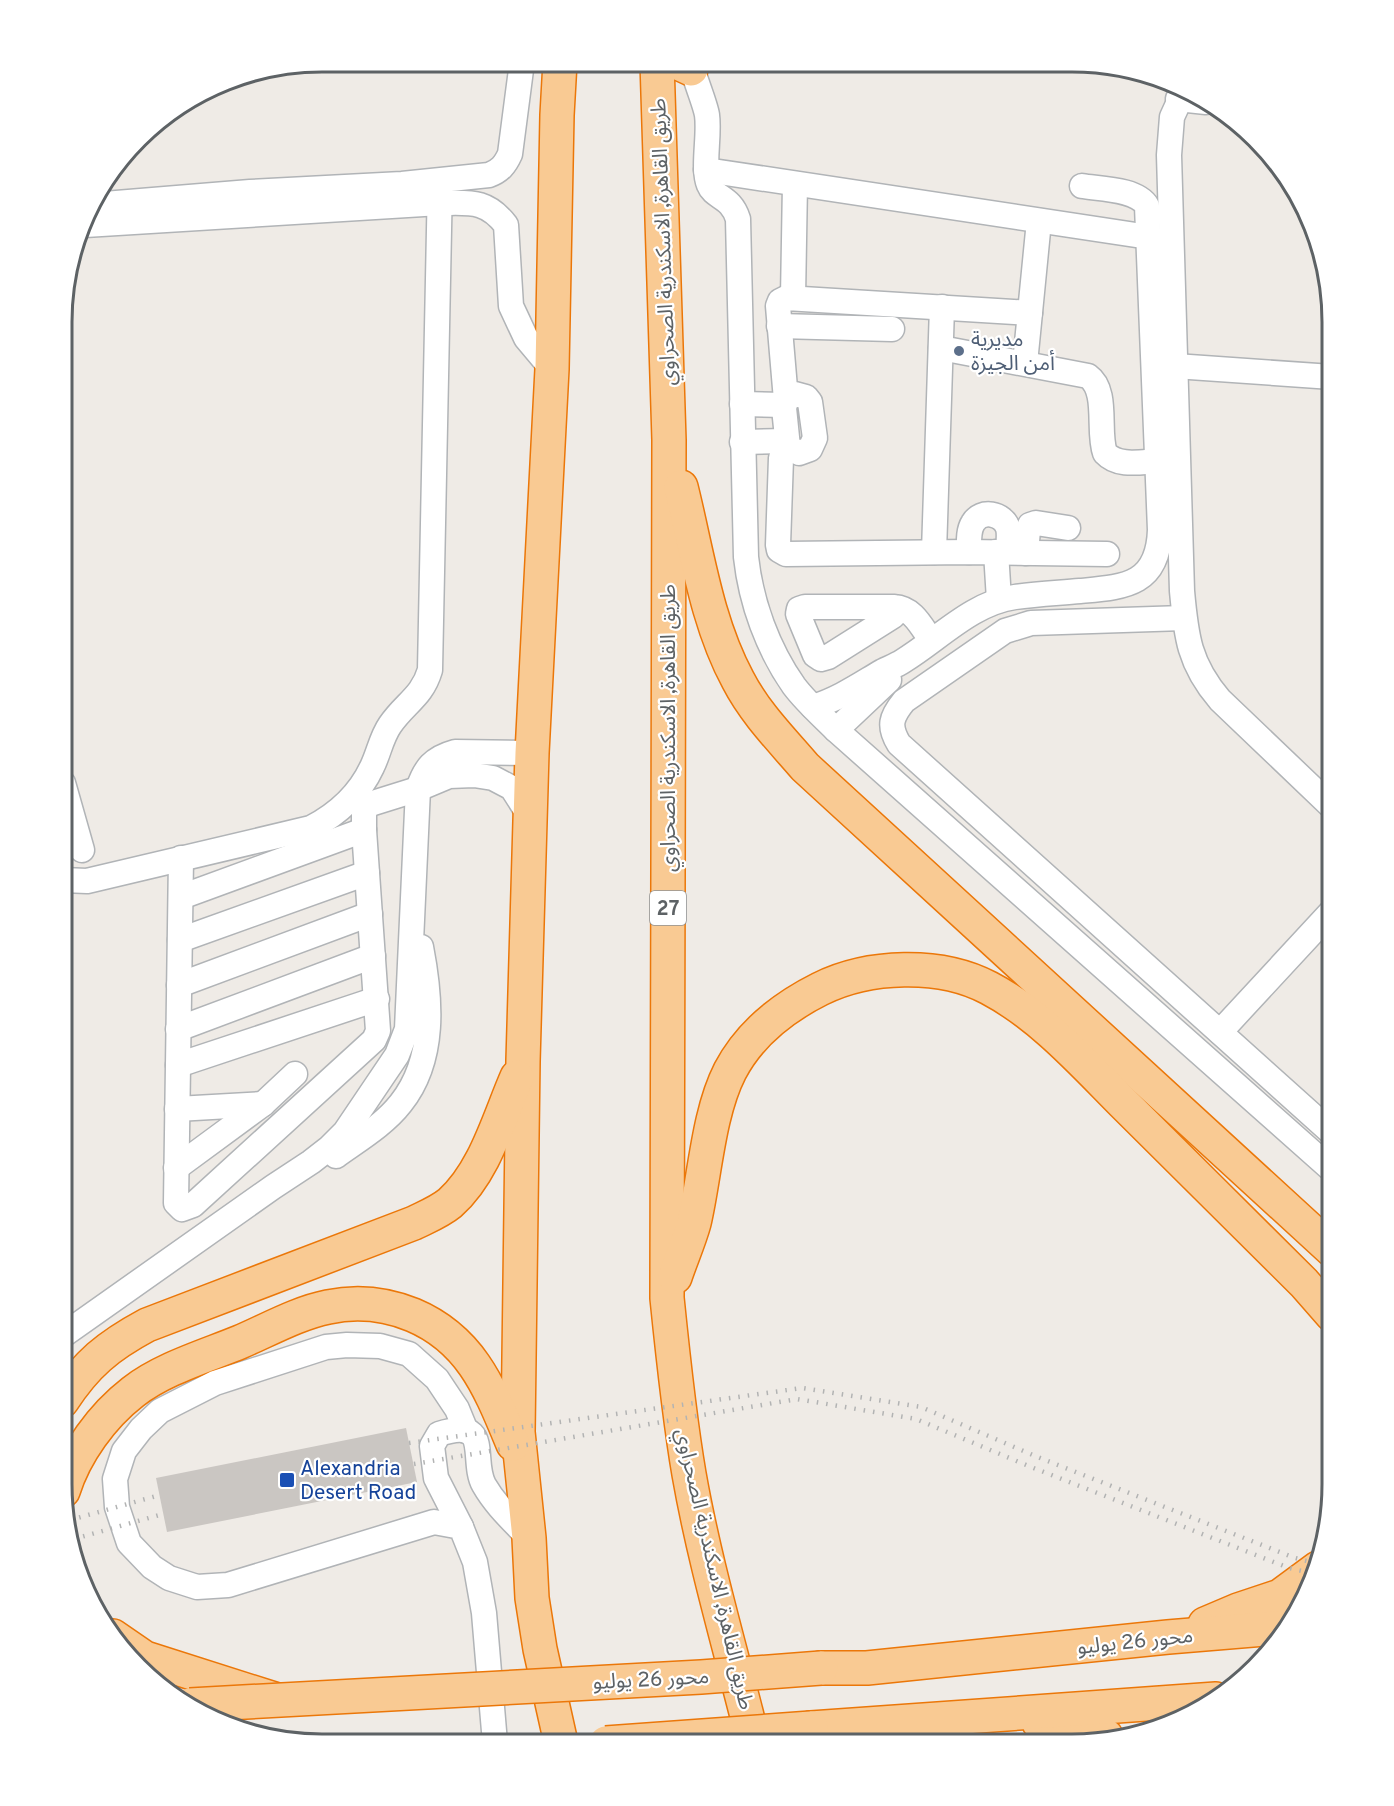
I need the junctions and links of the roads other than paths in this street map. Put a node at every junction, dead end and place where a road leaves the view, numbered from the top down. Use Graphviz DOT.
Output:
graph roads {
  1 [pos="521,72"];
  2 [pos="559,72"];
  3 [pos="657,72"];
  4 [pos="692,72"];
  5 [pos="1180,96"];
  6 [pos="706,170"];
  7 [pos="795,184"];
  8 [pos="1082,186"];
  9 [pos="440,192"];
  10 [pos="101,206"];
  11 [pos="156,210"];
  12 [pos="1039,221"];
  13 [pos="92,223"];
  14 [pos="1149,237"];
  15 [pos="793,297"];
  16 [pos="942,307"];
  17 [pos="1030,313"];
  18 [pos="779,326"];
  19 [pos="892,329"];
  20 [pos="941,348"];
  21 [pos="1024,363"];
  22 [pos="1175,366"];
  23 [pos="552,369"];
  24 [pos="1322,376"];
  25 [pos="785,403"];
  26 [pos="742,404"];
  27 [pos="669,440"];
  28 [pos="742,442"];
  29 [pos="787,444"];
  30 [pos="1157,461"];
  31 [pos="1068,528"];
  32 [pos="934,552"];
  33 [pos="969,552"];
  34 [pos="1010,552"];
  35 [pos="1107,554"];
  36 [pos="999,600"];
  37 [pos="894,607"];
  38 [pos="1184,618"];
  39 [pos="931,640"];
  40 [pos="903,661"];
  41 [pos="813,707"];
  42 [pos="836,730"];
  43 [pos="532,753"];
  44 [pos="418,789"];
  45 [pos="1322,797"];
  46 [pos="72,815"];
  47 [pos="531,818"];
  48 [pos="364,830"];
  49 [pos="82,850"];
  50 [pos="181,858"];
  51 [pos="367,873"];
  52 [pos="72,880"];
  53 [pos="181,897"];
  54 [pos="370,914"];
  55 [pos="1322,922"];
  56 [pos="180,940"];
  57 [pos="373,956"];
  58 [pos="179,985"];
  59 [pos="377,999"];
  60 [pos="178,1029"];
  61 [pos="1220,1032"];
  62 [pos="523,1061"];
  63 [pos="178,1065"];
  64 [pos="295,1074"];
  65 [pos="263,1104"];
  66 [pos="177,1109"];
  67 [pos="1322,1124"];
  68 [pos="1322,1161"];
  69 [pos="176,1168"];
  70 [pos="1322,1242"];
  71 [pos="667,1298"];
  72 [pos="1322,1304"];
  73 [pos="72,1329"];
  74 [pos="72,1388"];
  75 [pos="466,1431"];
  76 [pos="520,1462"];
  77 [pos="72,1472"];
  78 [pos="460,1527"];
  79 [pos="529,1538"];
  80 [pos="1303,1579"];
  81 [pos="1276,1628"];
  82 [pos="1168,1636"];
  83 [pos="136,1652"];
  84 [pos="1198,1700"];
  85 [pos="281,1702"];
  86 [pos="204,1705"];
  87 [pos="1015,1713"];
  88 [pos="1083,1733"];
  89 [pos="494,1734"];
  90 [pos="559,1734"];
  91 [pos="728,1734"];
  92 [pos="751,1734"];
  1 -- 9 [label="street"];
  2 -- 23 [label="highway"];
  3 -- 27 [label="highway, طريق القاهرة, الاسكندرية الصحراوي / 27"];
  4 -- 6 [label="street"];
  5 -- 22 [label="street"];
  6 -- 7 [label="street"];
  6 -- 26 [label="street"];
  7 -- 12 [label="street"];
  7 -- 15 [label="street"];
  8 -- 14 [label="street"];
  9 -- 11 [label="street"];
  9 -- 23 [label="street"];
  9 -- 50 [label="street"];
  10 -- 11 [label="street"];
  11 -- 13 [label="street"];
  12 -- 14 [label="street"];
  12 -- 17 [label="street"];
  14 -- 30 [label="street"];
  15 -- 16 [label="street"];
  15 -- 18 [label="street"];
  16 -- 17 [label="street"];
  16 -- 20 [label="street"];
  17 -- 21 [label="street"];
  18 -- 19 [label="street"];
  18 -- 25 [label="street"];
  20 -- 21 [label="street"];
  20 -- 32 [label="street"];
  21 -- 30 [label="street"];
  22 -- 24 [label="street"];
  22 -- 38 [label="street"];
  23 -- 43 [label="highway"];
  25 -- 26 [label="street"];
  25 -- 29 [label="street"];
  26 -- 28 [label="street"];
  27 -- 70 [label="highway"];
  27 -- 71 [label="highway, طريق القاهرة, الاسكندرية الصحراوي / 27"];
  28 -- 29 [label="street"];
  28 -- 41 [label="street"];
  29 -- 32 [label="street"];
  30 -- 36 [label="street"];
  31 -- 34 [label="street"];
  32 -- 33 [label="street"];
  33 -- 34 [label="street"];
  33 -- 34 [label="street"];
  34 -- 35 [label="street"];
  34 -- 36 [label="street"];
  36 -- 39 [label="street"];
  37 -- 39 [label="street"];
  38 -- 45 [label="street"];
  38 -- 61 [label="street"];
  39 -- 40 [label="street"];
  40 -- 41 [label="street"];
  40 -- 42 [label="street"];
  41 -- 42 [label="street"];
  42 -- 68 [label="street"];
  43 -- 44 [label="street"];
  43 -- 47 [label="highway"];
  44 -- 47 [label="street"];
  44 -- 48 [label="street"];
  44 -- 73 [label="street"];
  46 -- 49 [label="street"];
  47 -- 62 [label="highway"];
  48 -- 51 [label="street"];
  48 -- 53 [label="street"];
  50 -- 52 [label="street"];
  50 -- 53 [label="street"];
  51 -- 54 [label="street"];
  51 -- 56 [label="street"];
  53 -- 56 [label="street"];
  54 -- 57 [label="street"];
  54 -- 58 [label="street"];
  55 -- 61 [label="street"];
  56 -- 58 [label="street"];
  57 -- 59 [label="street"];
  57 -- 60 [label="street"];
  58 -- 60 [label="street"];
  59 -- 63 [label="street"];
  59 -- 69 [label="street"];
  60 -- 63 [label="street"];
  61 -- 67 [label="street"];
  62 -- 74 [label="highway"];
  62 -- 76 [label="highway"];
  63 -- 66 [label="street"];
  64 -- 65 [label="street"];
  65 -- 66 [label="street"];
  65 -- 69 [label="street"];
  66 -- 69 [label="street"];
  71 -- 72 [label="highway"];
  71 -- 92 [label="highway, طريق القاهرة, الاسكندرية الصحراوي / 27"];
  75 -- 78 [label="street"];
  75 -- 78 [label="street"];
  75 -- 79 [label="street"];
  76 -- 77 [label="highway"];
  76 -- 79 [label="highway"];
  78 -- 89 [label="street"];
  79 -- 90 [label="highway"];
  80 -- 82 [label="highway"];
  81 -- 82 [label="highway, محور 26 يوليو"];
  82 -- 85 [label="highway, محور 26 يوليو, bridge"];
  83 -- 85 [label="highway, bridge"];
  84 -- 87 [label="highway"];
  85 -- 86 [label="highway, محور 26 يوليو, bridge"];
  87 -- 88 [label="highway"];
  87 -- 91 [label="highway, bridge"];
}
